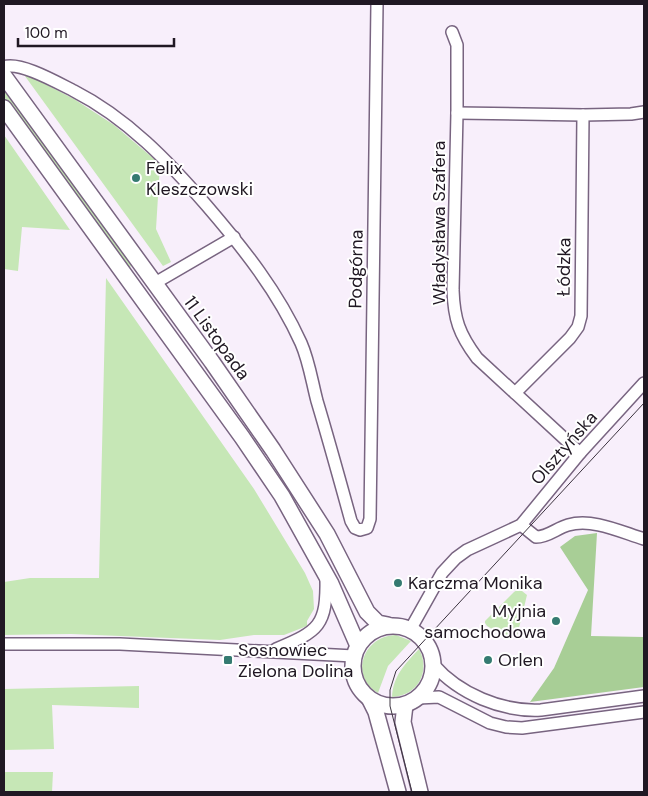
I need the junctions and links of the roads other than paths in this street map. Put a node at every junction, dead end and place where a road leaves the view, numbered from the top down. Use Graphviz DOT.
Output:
graph roads {
  1 [pos="377,4"];
  2 [pos="452,32"];
  3 [pos="4,67"];
  4 [pos="4,76"];
  5 [pos="4,108"];
  6 [pos="457,112"];
  7 [pos="644,112"];
  8 [pos="584,115"];
  9 [pos="234,237"];
  10 [pos="155,284"];
  11 [pos="644,383"];
  12 [pos="515,393"];
  13 [pos="580,454"];
  14 [pos="521,525"];
  15 [pos="644,539"];
  16 [pos="326,574"];
  17 [pos="388,625"];
  18 [pos="410,630"];
  19 [pos="4,644"];
  20 [pos="272,651"];
  21 [pos="356,651"];
  22 [pos="433,664"];
  23 [pos="644,696"];
  24 [pos="370,700"];
  25 [pos="412,701"];
  26 [pos="644,712"];
  27 [pos="398,792"];
  28 [pos="420,792"];
  1 -- 9 [label="street, Podgórna"];
  2 -- 6 [label="street, Władysława Szafera"];
  3 -- 9 [label="street"];
  4 -- 10 [label="main road, 11 Listopada"];
  5 -- 16 [label="main road"];
  6 -- 8 [label="street"];
  6 -- 12 [label="street, Władysława Szafera"];
  7 -- 8 [label="street"];
  8 -- 12 [label="street, Łódzka"];
  9 -- 10 [label="street"];
  10 -- 17 [label="main road, 11 Listopada"];
  11 -- 13 [label="street, Olsztyńska"];
  12 -- 13 [label="street, Władysława Szafera"];
  13 -- 14 [label="street, Olsztyńska"];
  14 -- 15 [label="street"];
  14 -- 18 [label="street, Olsztyńska"];
  16 -- 20 [label="street"];
  16 -- 21 [label="main road"];
  17 -- 18 [label="main road"];
  17 -- 21 [label="main road"];
  18 -- 22 [label="main road"];
  19 -- 20 [label="street"];
  20 -- 21 [label="street"];
  21 -- 24 [label="main road"];
  22 -- 23 [label="street"];
  22 -- 25 [label="main road"];
  24 -- 25 [label="main road"];
  24 -- 27 [label="main road"];
  25 -- 26 [label="street"];
  25 -- 28 [label="main road"];
}
